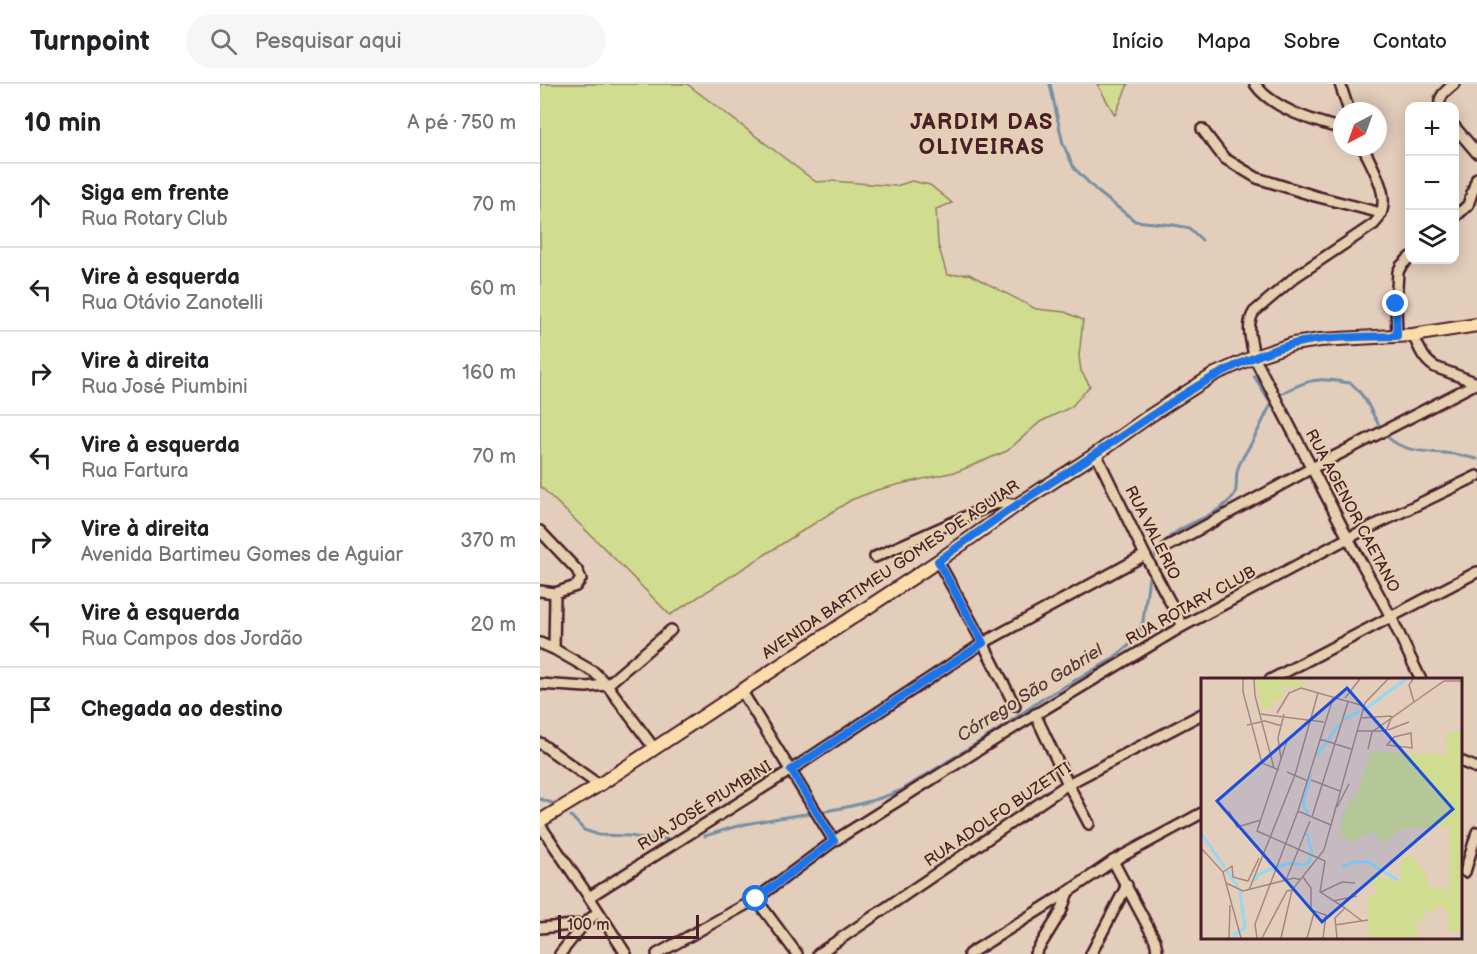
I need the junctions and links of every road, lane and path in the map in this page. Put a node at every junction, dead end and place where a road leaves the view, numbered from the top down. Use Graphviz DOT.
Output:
graph roads {
  1 [pos="1255,84"];
  2 [pos="1340,84"];
  3 [pos="1454,84"];
  4 [pos="1346,102"];
  5 [pos="1439,102"];
  6 [pos="1333,126"];
  7 [pos="1202,129"];
  8 [pos="1459,131"];
  9 [pos="1477,153"];
  10 [pos="1367,156"];
  11 [pos="1477,178"];
  12 [pos="1381,213"];
  13 [pos="1459,214"];
  14 [pos="1405,262"];
  15 [pos="1477,325"];
  16 [pos="1413,335"];
  17 [pos="1397,336"];
  18 [pos="1254,357"];
  19 [pos="1477,383"];
  20 [pos="1096,454"];
  21 [pos="1312,468"];
  22 [pos="1477,477"];
  23 [pos="1017,505"];
  24 [pos="540,531"];
  25 [pos="1348,538"];
  26 [pos="1168,546"];
  27 [pos="875,557"];
  28 [pos="938,561"];
  29 [pos="1148,561"];
  30 [pos="1477,572"];
  31 [pos="540,591"];
  32 [pos="555,593"];
  33 [pos="1391,617"];
  34 [pos="1183,626"];
  35 [pos="671,630"];
  36 [pos="983,643"];
  37 [pos="540,644"];
  38 [pos="554,650"];
  39 [pos="1274,678"];
  40 [pos="1420,678"];
  41 [pos="540,684"];
  42 [pos="607,685"];
  43 [pos="741,690"];
  44 [pos="1015,706"];
  45 [pos="1035,714"];
  46 [pos="1201,715"];
  47 [pos="540,743"];
  48 [pos="654,748"];
  49 [pos="1462,761"];
  50 [pos="1477,768"];
  51 [pos="791,770"];
  52 [pos="1068,784"];
  53 [pos="599,785"];
  54 [pos="1201,814"];
  55 [pos="547,819"];
  56 [pos="1089,824"];
  57 [pos="1477,832"];
  58 [pos="834,841"];
  59 [pos="1113,861"];
  60 [pos="1465,872"];
  61 [pos="1127,885"];
  62 [pos="1068,892"];
  63 [pos="589,897"];
  64 [pos="756,899"];
  65 [pos="598,912"];
  66 [pos="584,924"];
  67 [pos="540,928"];
  68 [pos="560,954"];
  69 [pos="626,954"];
  70 [pos="657,954"];
  71 [pos="797,954"];
  72 [pos="818,954"];
  73 [pos="969,954"];
  74 [pos="1035,954"];
  75 [pos="1091,954"];
  76 [pos="1155,954"];
  1 -- 6 [label="street"];
  2 -- 4 [label="street"];
  3 -- 5 [label="street"];
  7 -- 12 [label="street"];
  8 -- 9 [label="street"];
  10 -- 12 [label="street"];
  11 -- 13 [label="street"];
  12 -- 18 [label="street, RUA AGENOR CAETANO"];
  14 -- 17 [label="street"];
  15 -- 16 [label="main road, AVENIDA BARTIMEU GOMES DE AGUIAR"];
  16 -- 17 [label="main road, AVENIDA BARTIMEU GOMES DE AGUIAR"];
  16 -- 19 [label="street"];
  17 -- 18 [label="main road, AVENIDA BARTIMEU GOMES DE AGUIAR"];
  18 -- 20 [label="main road, AVENIDA BARTIMEU GOMES DE AGUIAR"];
  18 -- 21 [label="street, RUA AGENOR CAETANO"];
  19 -- 21 [label="street"];
  20 -- 23 [label="main road, AVENIDA BARTIMEU GOMES DE AGUIAR"];
  20 -- 29 [label="street, RUA VALERIO"];
  21 -- 25 [label="street, RUA AGENOR CAETANO"];
  21 -- 26 [label="street"];
  22 -- 25 [label="street, RUA ROTARY CLUB"];
  23 -- 27 [label="street"];
  23 -- 28 [label="main road, AVENIDA BARTIMEU GOMES DE AGUIAR"];
  24 -- 32 [label="street"];
  25 -- 33 [label="street, RUA AGENOR CAETANO"];
  25 -- 34 [label="street, RUA ROTARY CLUB"];
  28 -- 36 [label="street"];
  28 -- 43 [label="main road, AVENIDA BARTIMEU GOMES DE AGUIAR"];
  29 -- 34 [label="street, RUA VALERIO"];
  29 -- 36 [label="street, RUA JOSÉ PIUMBINI"];
  30 -- 33 [label="street"];
  31 -- 32 [label="street"];
  32 -- 38 [label="street"];
  33 -- 39 [label="street"];
  33 -- 40 [label="street, RUA AGENOR CAETANO"];
  34 -- 45 [label="street, RUA ROTARY CLUB"];
  35 -- 42 [label="street"];
  36 -- 44 [label="street"];
  36 -- 51 [label="street, RUA JOSÉ PIUMBINI"];
  37 -- 38 [label="street"];
  38 -- 42 [label="street"];
  41 -- 42 [label="street"];
  42 -- 48 [label="street"];
  43 -- 48 [label="main road, AVENIDA BARTIMEU GOMES DE AGUIAR"];
  43 -- 51 [label="street"];
  45 -- 52 [label="street"];
  45 -- 58 [label="street, RUA ROTARY CLUB"];
  46 -- 52 [label="street, RUA ADOLFO BUZETTI"];
  47 -- 53 [label="street"];
  48 -- 53 [label="main road, AVENIDA BARTIMEU GOMES DE AGUIAR"];
  49 -- 50 [label="street"];
  51 -- 58 [label="street"];
  51 -- 63 [label="street, RUA JOSÉ PIUMBINI"];
  52 -- 56 [label="street"];
  52 -- 72 [label="street, RUA ADOLFO BUZETTI"];
  53 -- 55 [label="main road, AVENIDA BARTIMEU GOMES DE AGUIAR"];
  54 -- 59 [label="street"];
  55 -- 63 [label="street"];
  57 -- 60 [label="street"];
  58 -- 64 [label="street, RUA ROTARY CLUB"];
  59 -- 61 [label="street"];
  59 -- 62 [label="street"];
  61 -- 75 [label="street"];
  61 -- 76 [label="street"];
  62 -- 73 [label="street"];
  62 -- 74 [label="street"];
  63 -- 65 [label="street"];
  64 -- 70 [label="street, RUA ROTARY CLUB"];
  64 -- 71 [label="street"];
  65 -- 66 [label="street"];
  65 -- 69 [label="street"];
  66 -- 67 [label="street"];
  66 -- 68 [label="street"];
}
